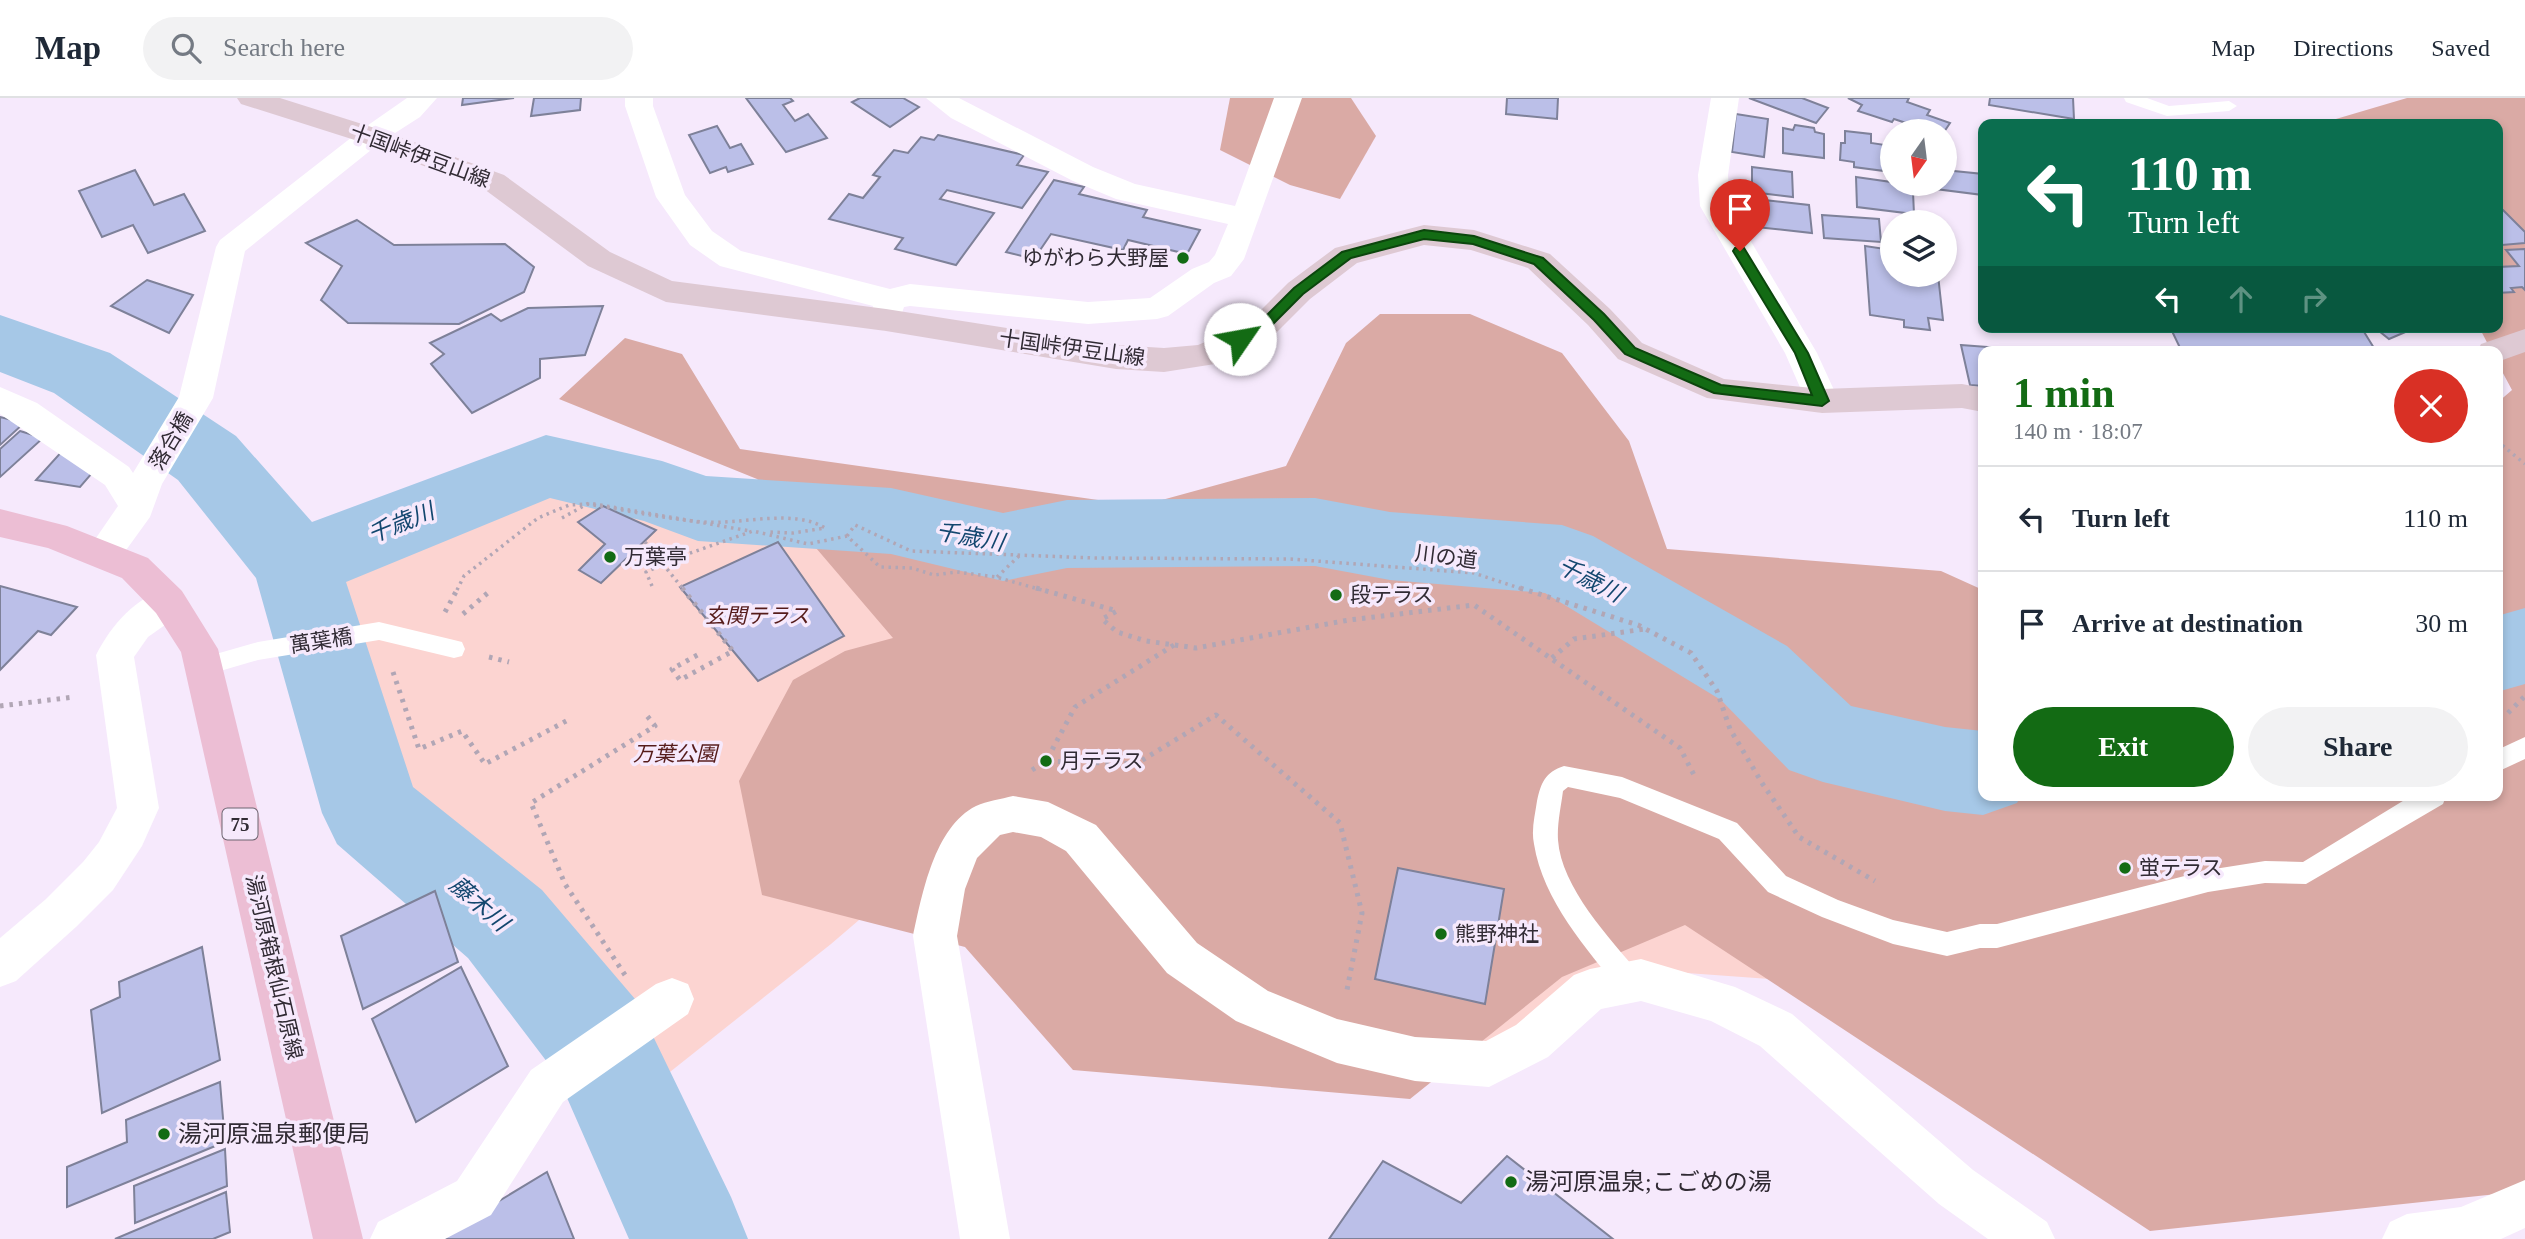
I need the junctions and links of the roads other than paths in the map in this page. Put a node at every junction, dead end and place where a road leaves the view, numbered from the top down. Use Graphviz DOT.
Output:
graph roads {
  1 [pos="251,98"];
  2 [pos="423,98"];
  3 [pos="639,98"];
  4 [pos="940,98"];
  5 [pos="1288,98"];
  6 [pos="1726,98"];
  7 [pos="2132,98"];
  8 [pos="2229,106"];
  9 [pos="371,136"];
  10 [pos="1247,218"];
  11 [pos="888,310"];
  12 [pos="2525,340"];
  13 [pos="2503,348"];
  14 [pos="0,399"];
  15 [pos="1978,399"];
  16 [pos="1822,401"];
  17 [pos="141,495"];
  18 [pos="0,523"];
  19 [pos="103,554"];
  20 [pos="169,602"];
  21 [pos="379,631"];
  22 [pos="454,649"];
  23 [pos="203,667"];
  24 [pos="2525,747"];
  25 [pos="2503,759"];
  26 [pos="2425,801"];
  27 [pos="0,966"];
  28 [pos="1630,982"];
  29 [pos="661,1007"];
  30 [pos="2525,1204"];
  31 [pos="338,1239"];
  32 [pos="395,1239"];
  33 [pos="985,1239"];
  34 [pos="2031,1239"];
  35 [pos="2407,1239"];
  1 -- 9 [label="main road, 十国峠伊豆山線"];
  2 -- 9 [label="street, 落合橋"];
  3 -- 11 [label="street"];
  4 -- 10 [label="street"];
  5 -- 10 [label="street"];
  6 -- 16 [label="street"];
  7 -- 8 [label="lane"];
  9 -- 11 [label="main road, 十国峠伊豆山線"];
  9 -- 17 [label="street, 落合橋"];
  10 -- 11 [label="street"];
  11 -- 16 [label="main road, 十国峠伊豆山線"];
  12 -- 13 [label="main road"];
  14 -- 17 [label="street"];
  15 -- 16 [label="main road, 十国峠伊豆山線"];
  17 -- 19 [label="street, 落合橋"];
  18 -- 19 [label="main road, 湯河原箱根仙石原線 / 75"];
  19 -- 20 [label="main road, 湯河原箱根仙石原線 / 75"];
  20 -- 23 [label="main road, 湯河原箱根仙石原線 / 75"];
  20 -- 27 [label="street"];
  21 -- 22 [label="lane"];
  21 -- 23 [label="lane, 萬葉橋"];
  23 -- 31 [label="main road, 湯河原箱根仙石原線 / 75"];
  24 -- 25 [label="lane"];
  26 -- 28 [label="lane"];
  28 -- 33 [label="street"];
  28 -- 34 [label="street"];
  29 -- 32 [label="street"];
  30 -- 35 [label="street"];
}
